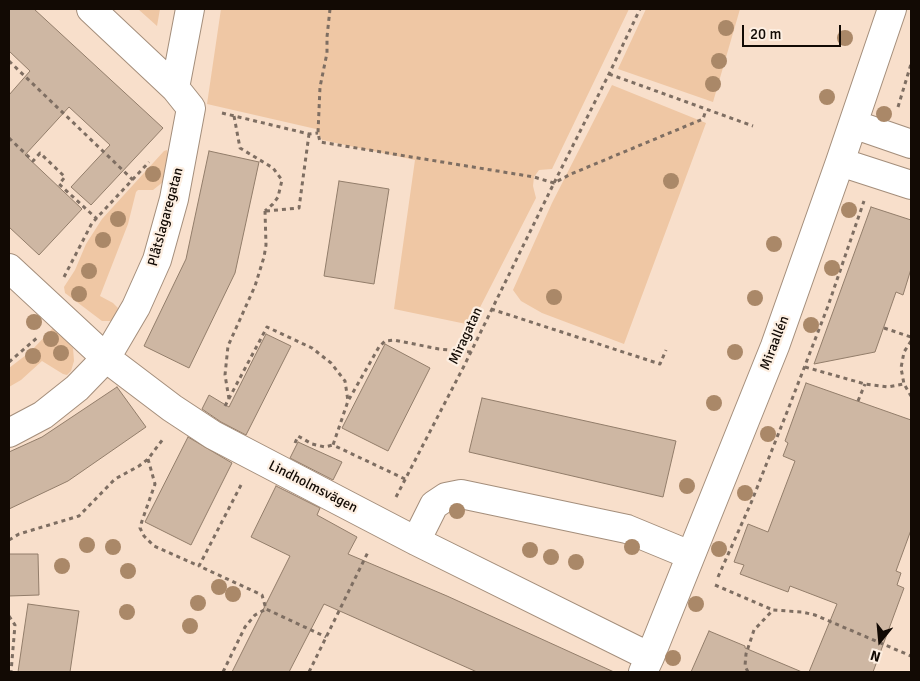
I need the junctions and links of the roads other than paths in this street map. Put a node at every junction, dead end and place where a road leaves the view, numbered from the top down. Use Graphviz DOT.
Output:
graph roads {
  1 [pos="91,9"];
  2 [pos="190,9"];
  3 [pos="892,9"];
  4 [pos="184,98"];
  5 [pos="853,124"];
  6 [pos="900,140"];
  7 [pos="840,162"];
  8 [pos="911,185"];
  9 [pos="9,268"];
  10 [pos="106,358"];
  11 [pos="9,433"];
  12 [pos="416,541"];
  13 [pos="690,555"];
  14 [pos="647,664"];
  1 -- 4 [label="street"];
  2 -- 4 [label="street, Plåtslagaregatan"];
  3 -- 5 [label="street, Miraallén"];
  4 -- 10 [label="street, Plåtslagaregatan"];
  5 -- 6 [label="street"];
  5 -- 7 [label="street, Miraallén"];
  7 -- 8 [label="street"];
  7 -- 13 [label="street, Miraallén"];
  9 -- 10 [label="street, Lindholmsvägen"];
  10 -- 11 [label="street, Plåtslagaregatan"];
  10 -- 12 [label="street, Lindholmsvägen"];
  12 -- 13 [label="street"];
  12 -- 14 [label="street, Lindholmsvägen"];
  13 -- 14 [label="street, Miraallén"];
}
